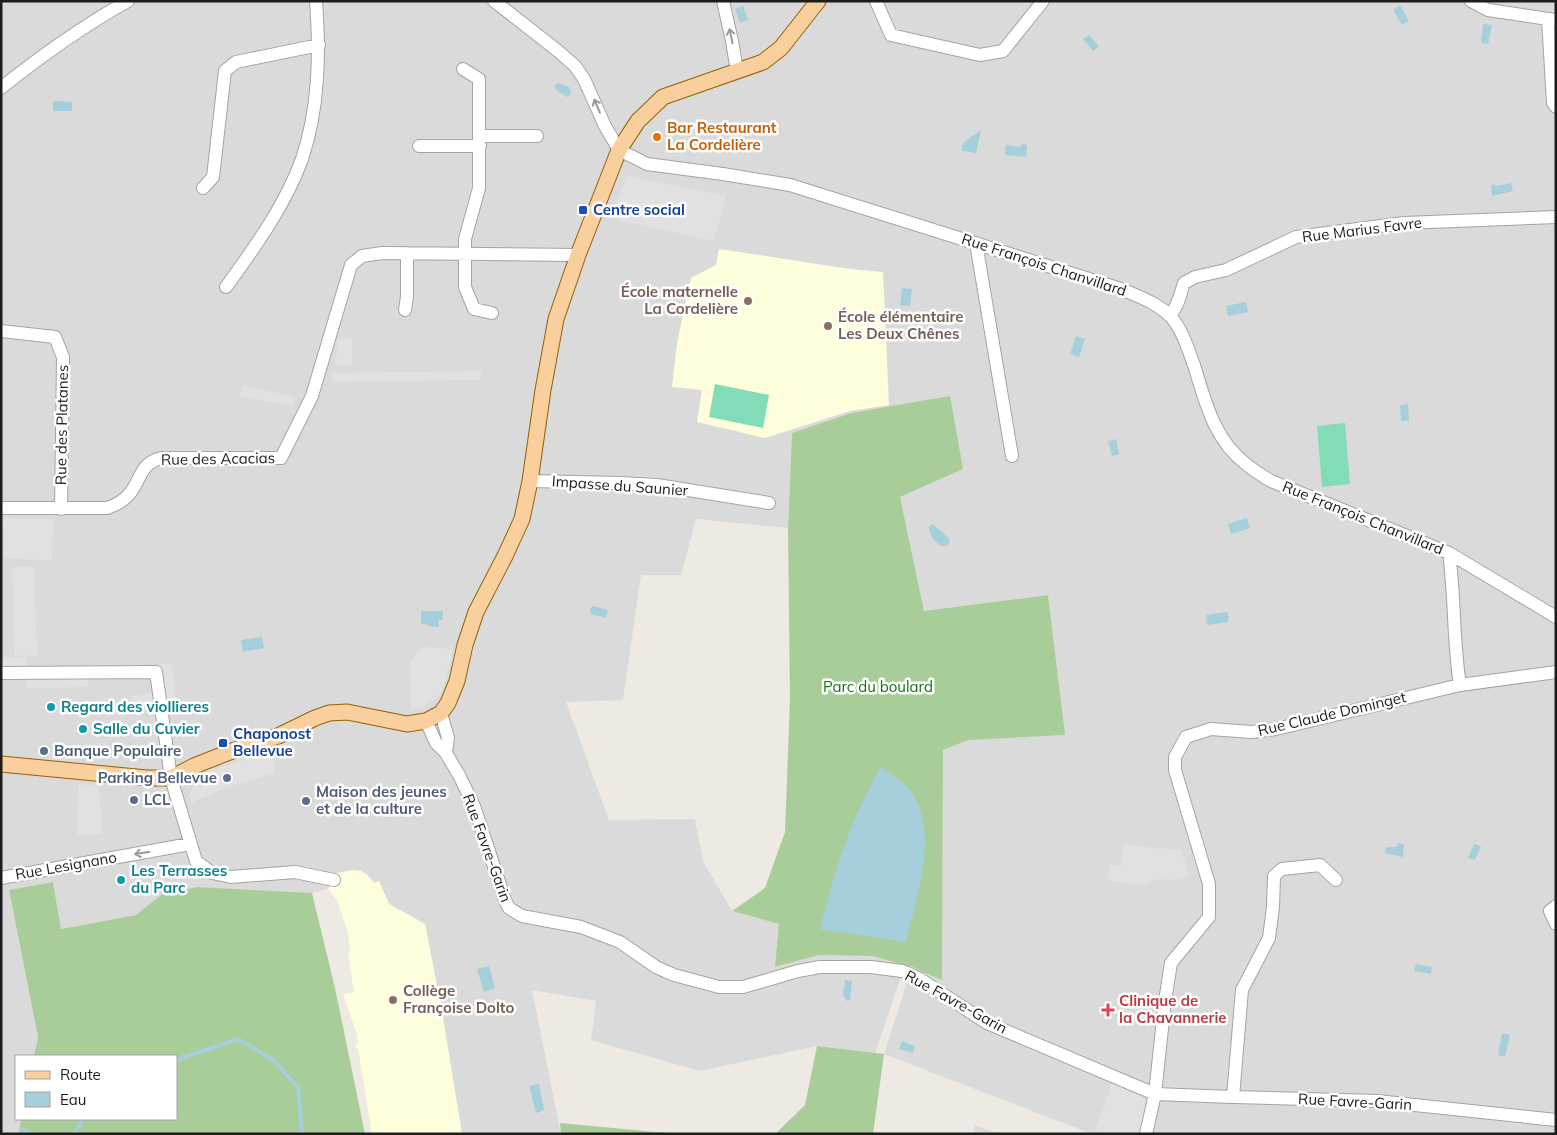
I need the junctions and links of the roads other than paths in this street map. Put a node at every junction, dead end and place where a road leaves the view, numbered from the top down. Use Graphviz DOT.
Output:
graph roads {
  1 [pos="128,1"];
  2 [pos="316,1"];
  3 [pos="494,1"];
  4 [pos="723,1"];
  5 [pos="818,1"];
  6 [pos="876,1"];
  7 [pos="1043,1"];
  8 [pos="1471,1"];
  9 [pos="1552,19"];
  10 [pos="319,45"];
  11 [pos="463,69"];
  12 [pos="737,71"];
  13 [pos="1,88"];
  14 [pos="1556,107"];
  15 [pos="537,136"];
  16 [pos="480,141"];
  17 [pos="419,146"];
  18 [pos="619,150"];
  19 [pos="203,188"];
  20 [pos="1556,217"];
  21 [pos="976,243"];
  22 [pos="464,253"];
  23 [pos="407,254"];
  24 [pos="578,255"];
  25 [pos="226,287"];
  26 [pos="406,310"];
  27 [pos="492,313"];
  28 [pos="1170,315"];
  29 [pos="1,331"];
  30 [pos="1012,456"];
  31 [pos="530,480"];
  32 [pos="769,503"];
  33 [pos="1,508"];
  34 [pos="61,509"];
  35 [pos="1449,554"];
  36 [pos="1556,617"];
  37 [pos="1556,672"];
  38 [pos="1,673"];
  39 [pos="1460,685"];
  40 [pos="441,713"];
  41 [pos="426,721"];
  42 [pos="446,753"];
  43 [pos="1,764"];
  44 [pos="171,778"];
  45 [pos="190,844"];
  46 [pos="1,878"];
  47 [pos="334,880"];
  48 [pos="1336,880"];
  49 [pos="1556,906"];
  50 [pos="1556,924"];
  51 [pos="1155,1094"];
  52 [pos="1233,1098"];
  53 [pos="1556,1120"];
  54 [pos="1146,1134"];
  1 -- 13 [label="street"];
  2 -- 10 [label="street"];
  18 -- 3 [label="street, one-way"];
  12 -- 4 [label="street, one-way"];
  5 -- 12 [label="main road"];
  6 -- 7 [label="street"];
  8 -- 9 [label="street"];
  9 -- 14 [label="street"];
  10 -- 19 [label="street"];
  10 -- 25 [label="street"];
  11 -- 16 [label="street"];
  12 -- 18 [label="main road"];
  15 -- 16 [label="street"];
  16 -- 17 [label="street"];
  16 -- 22 [label="street"];
  18 -- 21 [label="street, Rue François Chanvillard"];
  18 -- 24 [label="main road"];
  20 -- 28 [label="street, Rue Marius Favre"];
  21 -- 28 [label="street, Rue François Chanvillard"];
  21 -- 30 [label="street"];
  22 -- 23 [label="street, Rue des Acacias"];
  22 -- 24 [label="street, Rue des Acacias"];
  22 -- 27 [label="street"];
  23 -- 26 [label="street"];
  23 -- 34 [label="street, Rue des Acacias"];
  24 -- 31 [label="main road"];
  28 -- 35 [label="street, Rue François Chanvillard"];
  29 -- 34 [label="street, Rue des Platanes"];
  31 -- 32 [label="street, Impasse du Saunier"];
  31 -- 40 [label="main road"];
  33 -- 34 [label="street, Rue des Acacias"];
  35 -- 36 [label="street, Rue François Chanvillard"];
  35 -- 39 [label="street"];
  37 -- 39 [label="street, Rue Claude Dominget"];
  38 -- 44 [label="street"];
  39 -- 51 [label="street, Rue Claude Dominget"];
  40 -- 41 [label="main road"];
  40 -- 42 [label="street"];
  41 -- 42 [label="street, Rue Favre-Garin"];
  41 -- 44 [label="main road"];
  42 -- 51 [label="street, Rue Favre-Garin"];
  43 -- 44 [label="main road"];
  44 -- 45 [label="street"];
  45 -- 46 [label="street, Rue Lesignano, one-way"];
  45 -- 47 [label="street"];
  48 -- 52 [label="street"];
  49 -- 50 [label="street"];
  51 -- 52 [label="street, Rue Favre-Garin"];
  51 -- 54 [label="street, Rue Claude Dominget"];
  52 -- 53 [label="street, Rue Favre-Garin"];
}
